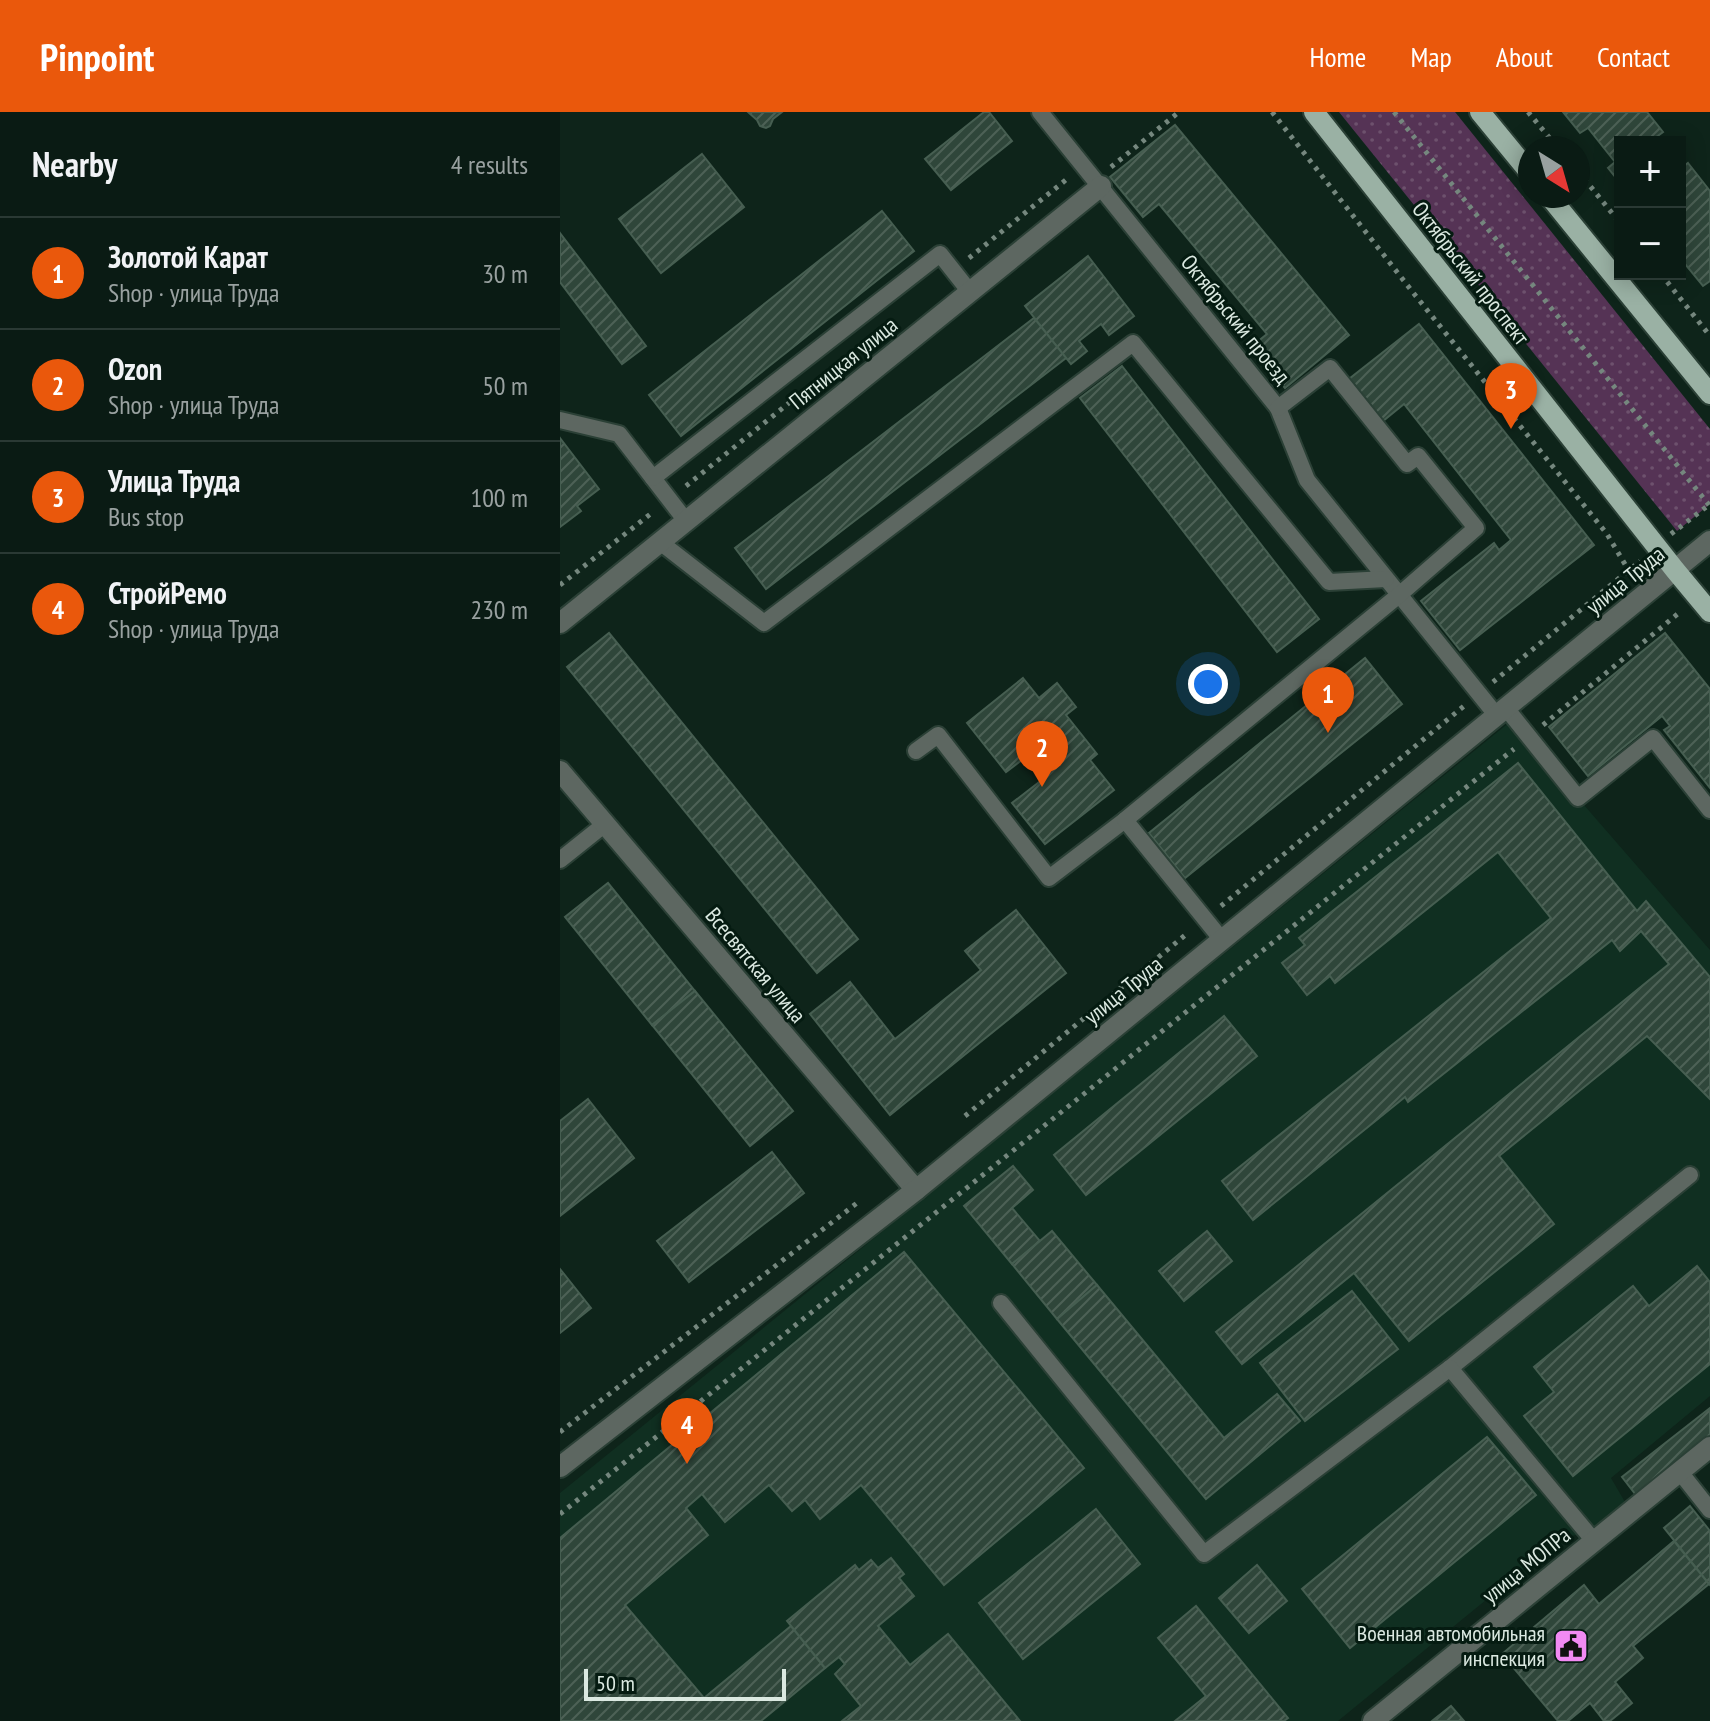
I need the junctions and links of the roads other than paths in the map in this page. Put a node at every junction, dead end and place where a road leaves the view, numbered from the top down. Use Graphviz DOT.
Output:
graph roads {
  1 [pos="1040,112"];
  2 [pos="1314,112"];
  3 [pos="1480,112"];
  4 [pos="1518,158"];
  5 [pos="1101,186"];
  6 [pos="1559,208"];
  7 [pos="970,292"];
  8 [pos="1710,394"];
  9 [pos="1278,408"];
  10 [pos="560,420"];
  11 [pos="653,478"];
  12 [pos="686,521"];
  13 [pos="1710,541"];
  14 [pos="660,542"];
  15 [pos="1675,570"];
  16 [pos="1386,579"];
  17 [pos="1399,595"];
  18 [pos="1710,612"];
  19 [pos="560,623"];
  20 [pos="1501,712"];
  21 [pos="916,751"];
  22 [pos="560,771"];
  23 [pos="1710,810"];
  24 [pos="1125,820"];
  25 [pos="605,824"];
  26 [pos="560,860"];
  27 [pos="1222,940"];
  28 [pos="1690,1175"];
  29 [pos="916,1190"];
  30 [pos="1001,1303"];
  31 [pos="1450,1368"];
  32 [pos="1710,1447"];
  33 [pos="560,1467"];
  34 [pos="1680,1472"];
  35 [pos="1710,1510"];
  36 [pos="1594,1541"];
  37 [pos="1373,1721"];
  1 -- 5 [label="lane, Октябрьский проезд"];
  2 -- 15 [label="main road, Октябрьский проспект"];
  3 -- 4 [label="main road"];
  5 -- 7 [label="street, Пятницкая улица"];
  5 -- 9 [label="lane, Октябрьский проезд"];
  6 -- 8 [label="main road"];
  7 -- 11 [label="lane"];
  7 -- 12 [label="street, Пятницкая улица"];
  9 -- 16 [label="lane, Октябрьский проезд"];
  9 -- 17 [label="lane"];
  10 -- 11 [label="lane"];
  11 -- 12 [label="lane"];
  12 -- 14 [label="street, Пятницкая улица"];
  13 -- 15 [label="street, улица Труда"];
  14 -- 16 [label="lane"];
  14 -- 19 [label="street, Пятницкая улица"];
  15 -- 18 [label="main road, Октябрьский проспект"];
  15 -- 20 [label="street, улица Труда"];
  16 -- 17 [label="lane, Октябрьский проезд"];
  17 -- 20 [label="lane, Октябрьский проезд"];
  17 -- 24 [label="lane"];
  20 -- 23 [label="lane, Октябрьский проезд"];
  20 -- 27 [label="street, улица Труда"];
  21 -- 24 [label="lane"];
  22 -- 25 [label="street, Всесвятская улица"];
  24 -- 27 [label="lane"];
  25 -- 26 [label="lane"];
  25 -- 29 [label="street, Всесвятская улица"];
  27 -- 29 [label="street, улица Труда"];
  28 -- 31 [label="lane"];
  29 -- 33 [label="street, улица Труда"];
  30 -- 31 [label="lane"];
  31 -- 36 [label="lane"];
  32 -- 34 [label="street, улица МОПРа"];
  34 -- 35 [label="lane"];
  34 -- 36 [label="street, улица МОПРа"];
  36 -- 37 [label="street, улица МОПРа"];
}
